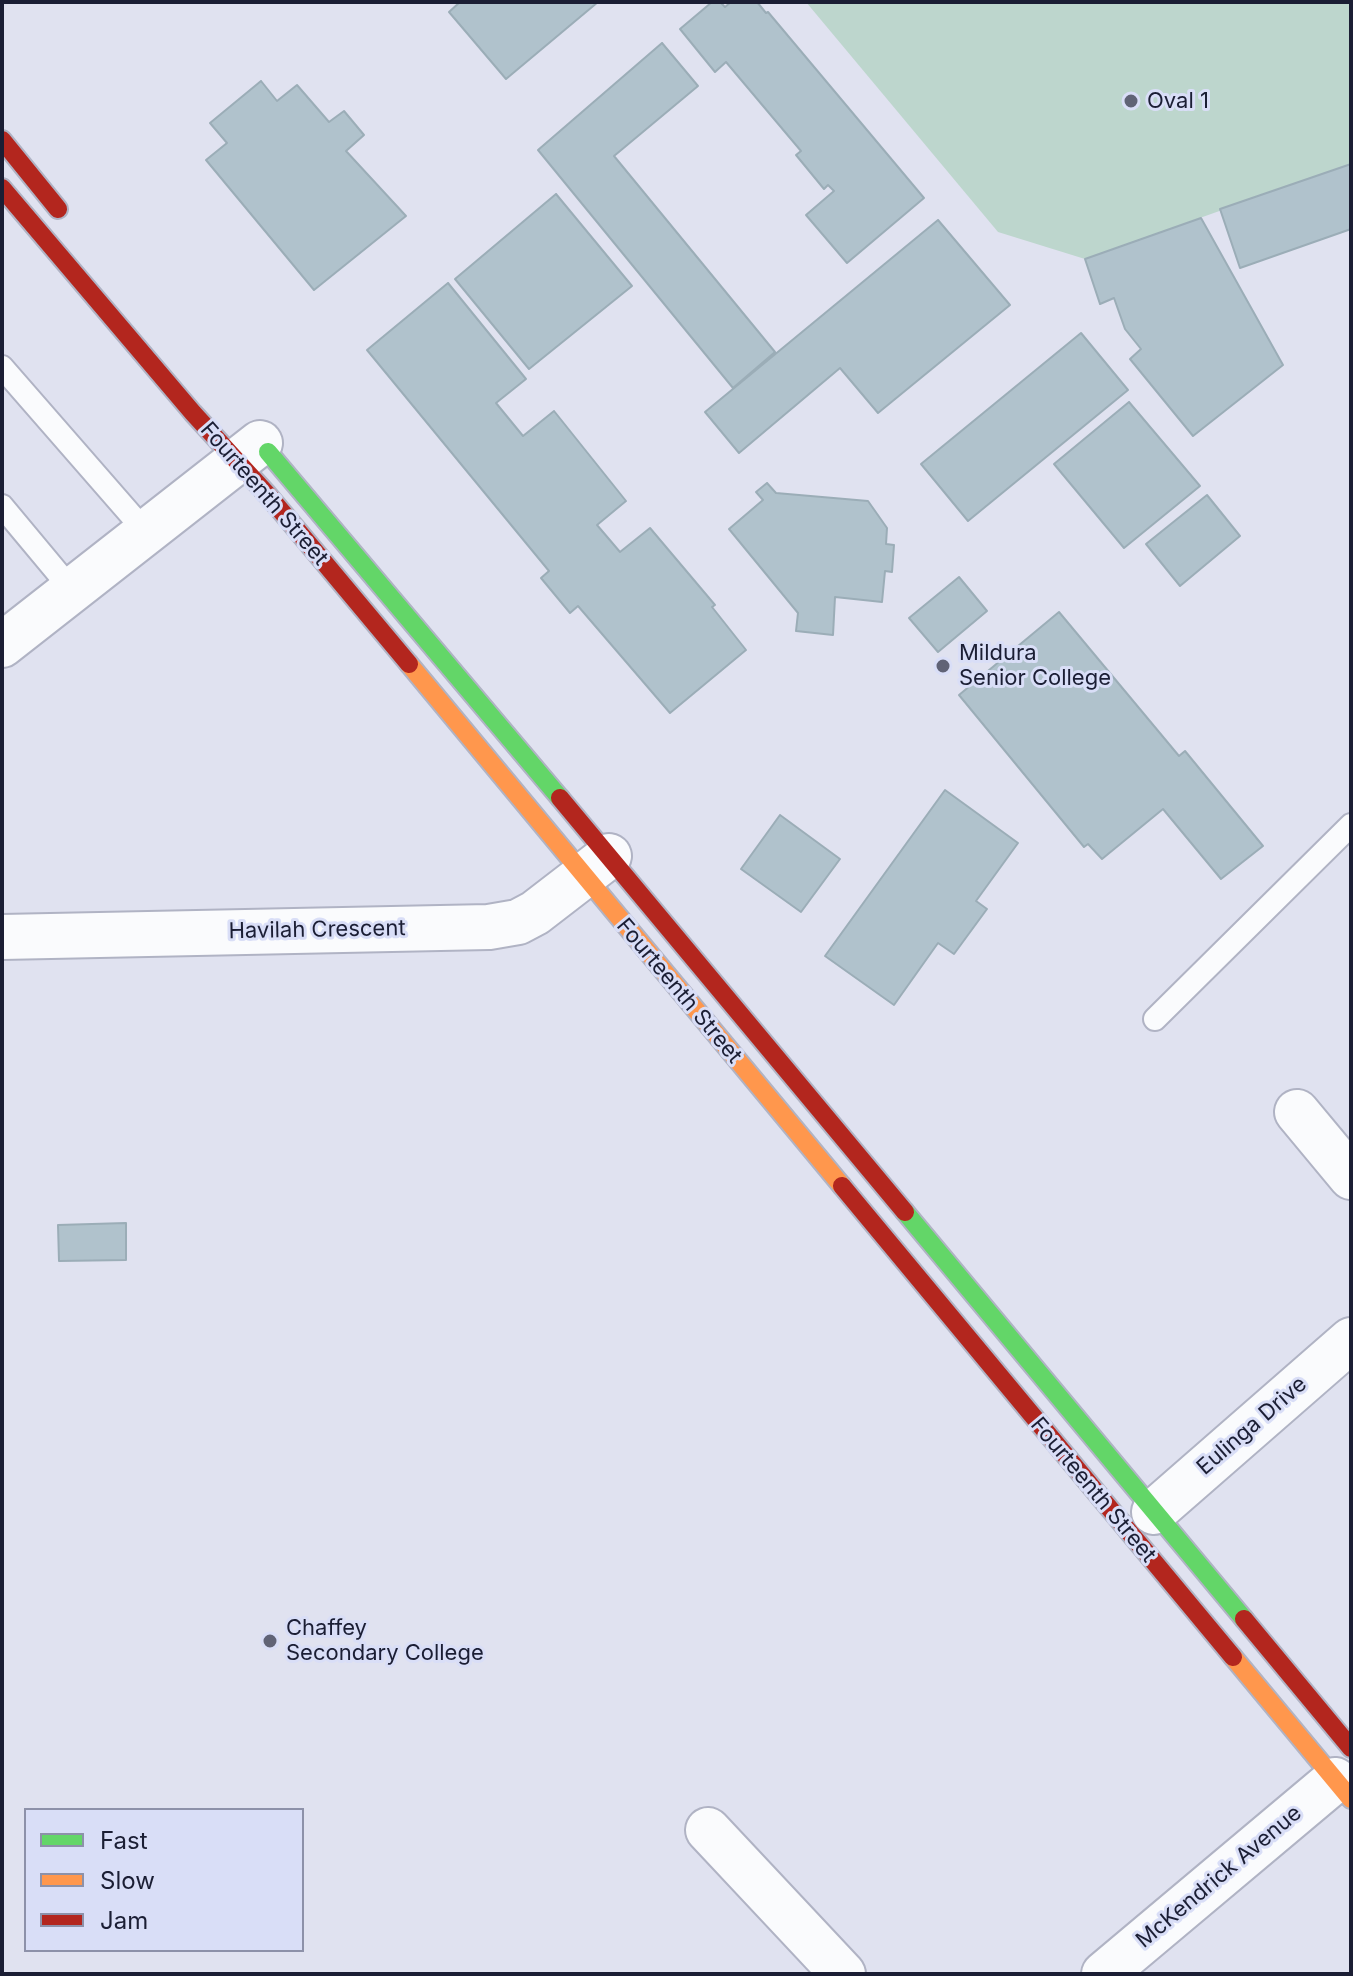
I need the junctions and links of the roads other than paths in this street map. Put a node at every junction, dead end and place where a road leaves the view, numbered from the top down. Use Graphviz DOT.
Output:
graph roads {
  1 [pos="2,140"];
  2 [pos="32,178"];
  3 [pos="5,195"];
  4 [pos="71,225"];
  5 [pos="2,367"];
  6 [pos="249,446"];
  7 [pos="2,506"];
  8 [pos="145,531"];
  9 [pos="72,590"];
  10 [pos="2,645"];
  11 [pos="1351,825"];
  12 [pos="596,866"];
  13 [pos="2,937"];
  14 [pos="1155,1019"];
  15 [pos="1297,1112"];
  16 [pos="1351,1177"];
  17 [pos="1351,1340"];
  18 [pos="1154,1512"];
  19 [pos="1346,1776"];
  20 [pos="708,1830"];
  21 [pos="843,1974"];
  22 [pos="1104,1974"];
  1 -- 2 [label="street"];
  2 -- 3 [label="lane"];
  2 -- 4 [label="street"];
  3 -- 6 [label="street, Fourteenth Street"];
  5 -- 8 [label="lane"];
  6 -- 8 [label="street"];
  6 -- 12 [label="street, Fourteenth Street"];
  6 -- 12 [label="street, Fourteenth Street"];
  7 -- 9 [label="lane"];
  8 -- 9 [label="street"];
  9 -- 10 [label="street"];
  11 -- 14 [label="lane"];
  12 -- 13 [label="street, Havilah Crescent"];
  12 -- 18 [label="street, Fourteenth Street"];
  12 -- 19 [label="street, Fourteenth Street"];
  15 -- 16 [label="street"];
  17 -- 18 [label="street, Eulinga Drive"];
  18 -- 19 [label="street, Fourteenth Street"];
  19 -- 22 [label="street, McKendrick Avenue"];
  20 -- 21 [label="street"];
}
